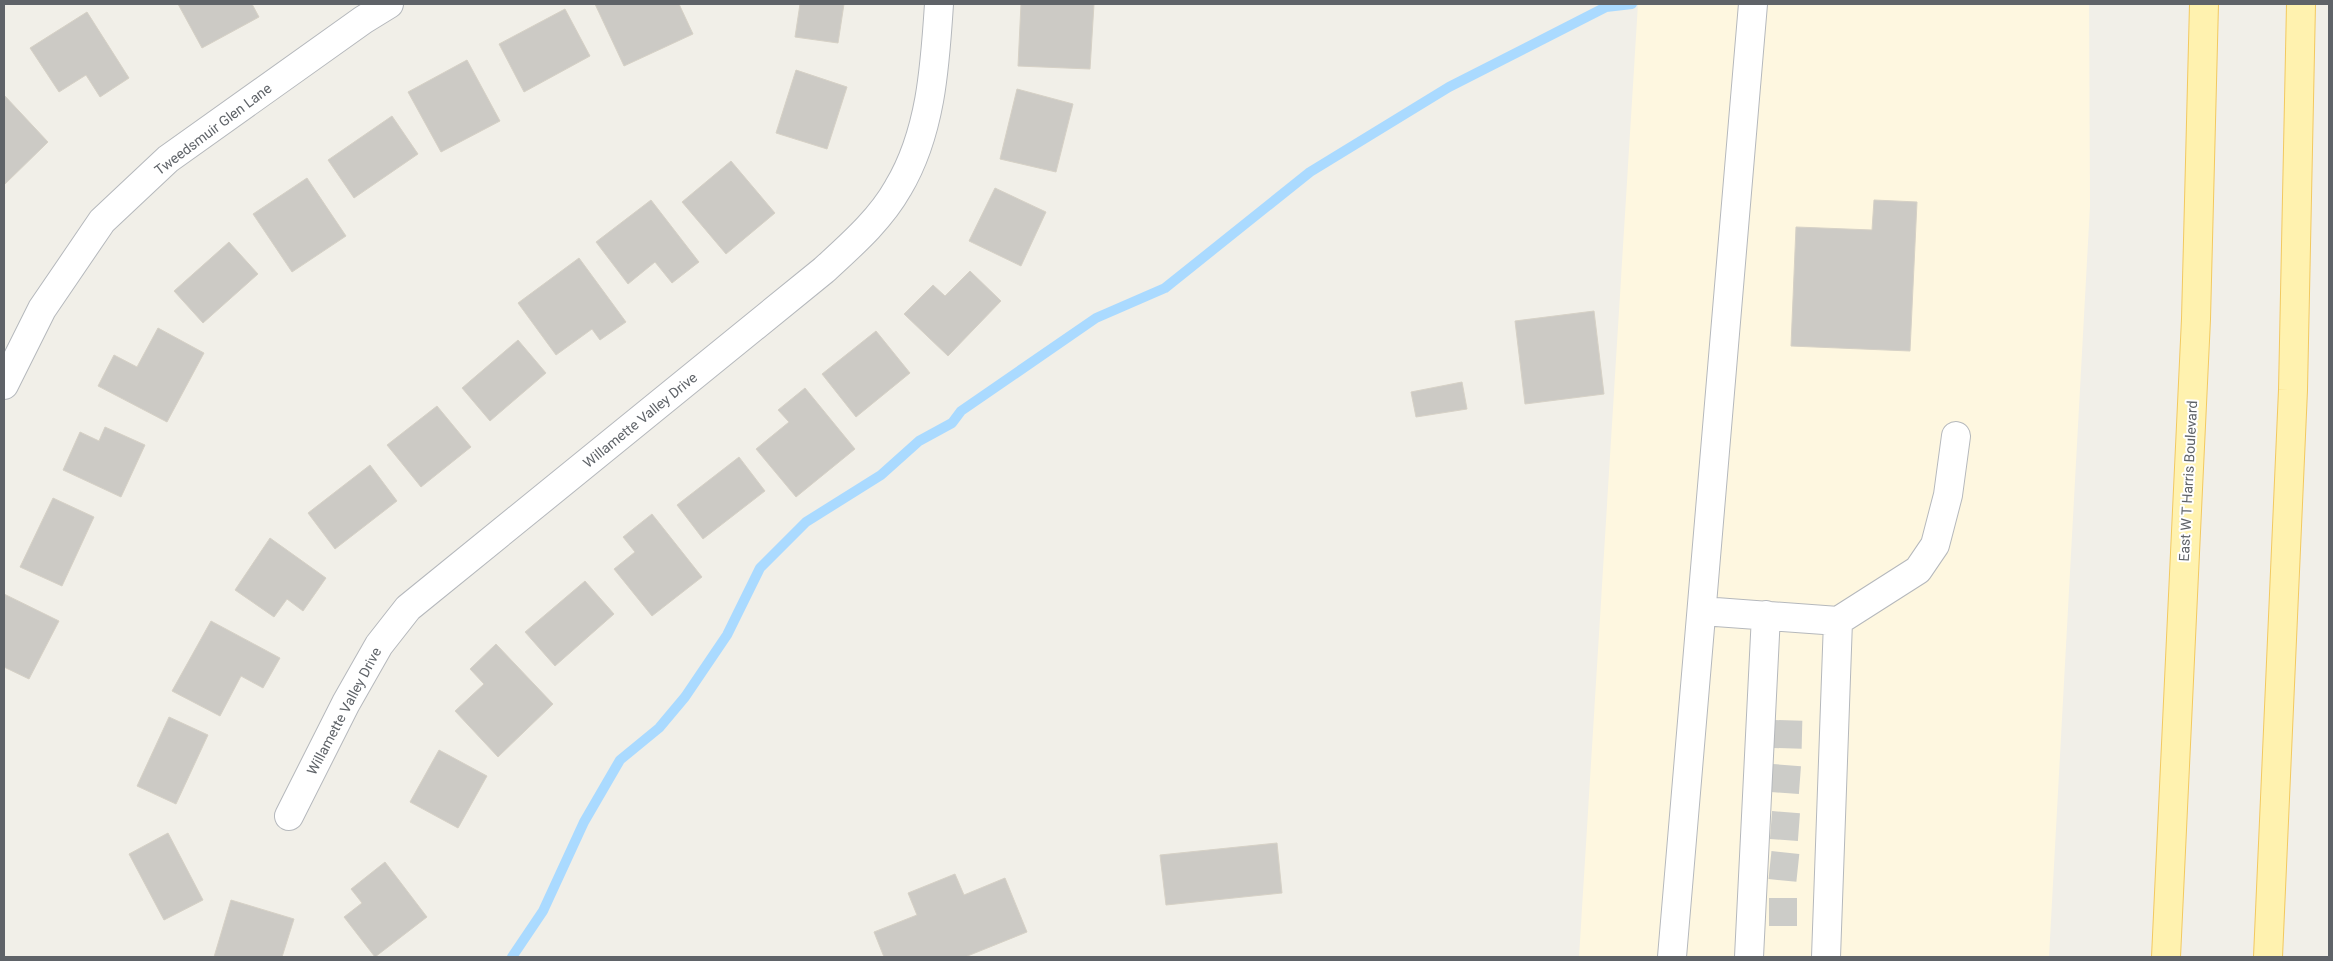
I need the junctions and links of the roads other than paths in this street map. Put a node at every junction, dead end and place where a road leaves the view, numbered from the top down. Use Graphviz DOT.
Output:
graph roads {
  1 [pos="389,4"];
  2 [pos="939,4"];
  3 [pos="1753,4"];
  4 [pos="2204,4"];
  5 [pos="2301,4"];
  6 [pos="357,12"];
  7 [pos="4,386"];
  8 [pos="1956,436"];
  9 [pos="1702,611"];
  10 [pos="1766,615"];
  11 [pos="1838,621"];
  12 [pos="289,816"];
  13 [pos="1672,957"];
  14 [pos="1748,957"];
  15 [pos="1826,957"];
  16 [pos="2166,957"];
  17 [pos="2268,957"];
  1 -- 6 [label="street, Tweedsmuir Glen Lane"];
  2 -- 12 [label="street, Willamette Valley Drive"];
  3 -- 9 [label="street"];
  4 -- 16 [label="main road, East W T Harris Boulevard"];
  5 -- 17 [label="main road"];
  6 -- 7 [label="street, Tweedsmuir Glen Lane"];
  8 -- 11 [label="street"];
  9 -- 10 [label="street"];
  9 -- 13 [label="street"];
  10 -- 11 [label="street"];
  10 -- 14 [label="street"];
  11 -- 15 [label="street"];
}
